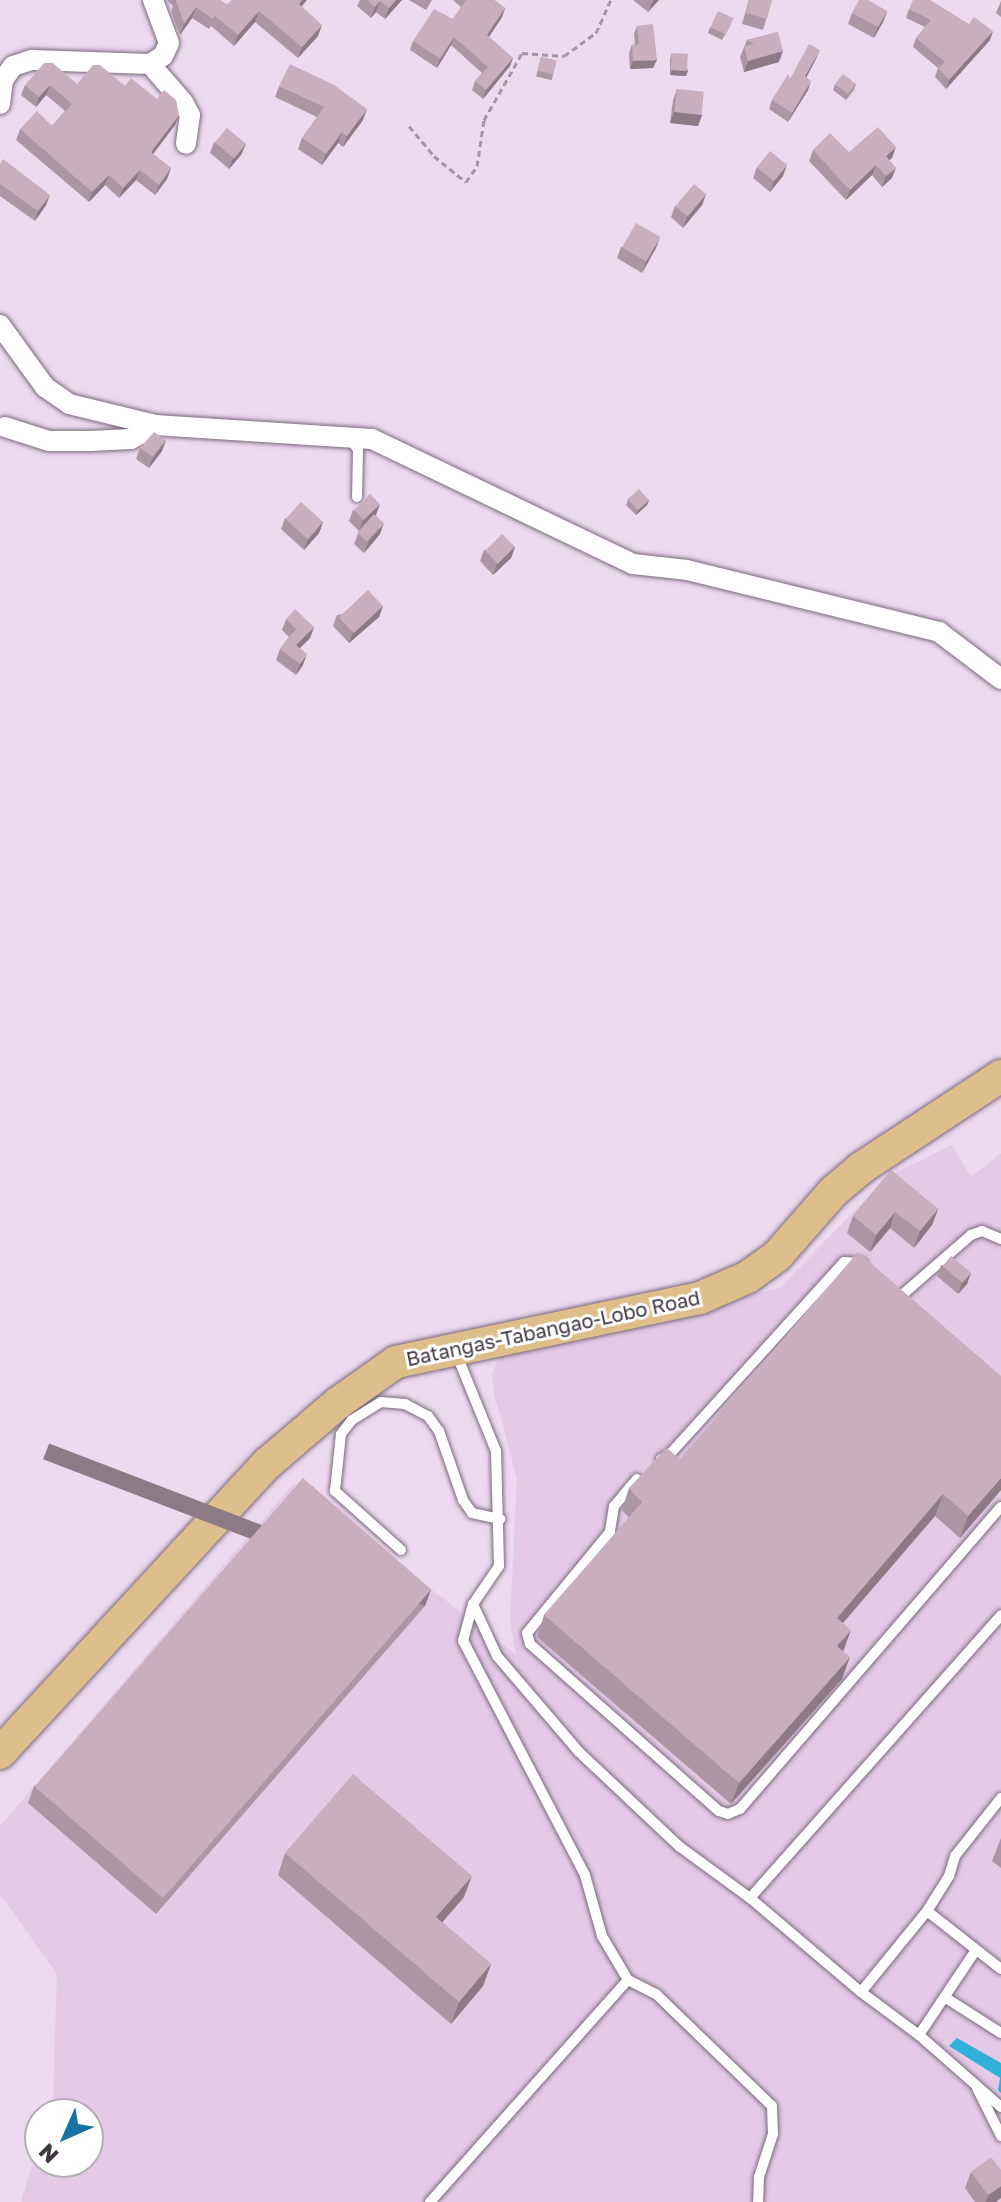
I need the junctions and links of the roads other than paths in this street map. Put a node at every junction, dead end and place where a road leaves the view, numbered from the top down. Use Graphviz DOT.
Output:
graph roads {
  1 [pos="153,0"];
  2 [pos="150,64"];
  3 [pos="0,104"];
  4 [pos="186,144"];
  5 [pos="0,325"];
  6 [pos="155,425"];
  7 [pos="5,427"];
  8 [pos="349,436"];
  9 [pos="357,497"];
  10 [pos="1001,679"];
  11 [pos="1001,1076"];
  12 [pos="1001,1239"];
  13 [pos="872,1271"];
  14 [pos="892,1287"];
  15 [pos="902,1295"];
  16 [pos="915,1305"];
  17 [pos="454,1348"];
  18 [pos="651,1465"];
  19 [pos="642,1475"];
  20 [pos="1001,1507"];
  21 [pos="500,1519"];
  22 [pos="401,1550"];
  23 [pos="473,1604"];
  24 [pos="1001,1615"];
  25 [pos="0,1753"];
  26 [pos="1001,1798"];
  27 [pos="750,1898"];
  28 [pos="927,1911"];
  29 [pos="976,1950"];
  30 [pos="1001,1969"];
  31 [pos="628,1980"];
  32 [pos="861,1992"];
  33 [pos="946,1998"];
  34 [pos="1001,2033"];
  35 [pos="919,2035"];
  36 [pos="976,2085"];
  37 [pos="1001,2107"];
  38 [pos="1001,2136"];
  39 [pos="430,2202"];
  40 [pos="758,2202"];
  1 -- 2 [label="street"];
  2 -- 3 [label="street"];
  2 -- 4 [label="street"];
  5 -- 6 [label="street"];
  6 -- 7 [label="street"];
  6 -- 8 [label="street"];
  8 -- 9 [label="lane"];
  8 -- 10 [label="street"];
  11 -- 17 [label="main road, Batangas-Tabangao-Lobo Road"];
  12 -- 15 [label="lane"];
  13 -- 18 [label="lane"];
  14 -- 15 [label="lane"];
  15 -- 16 [label="lane"];
  17 -- 21 [label="lane"];
  17 -- 25 [label="main road, Batangas-Tabangao-Lobo Road"];
  19 -- 20 [label="lane"];
  21 -- 22 [label="lane"];
  21 -- 23 [label="lane"];
  23 -- 27 [label="lane"];
  23 -- 31 [label="lane"];
  24 -- 27 [label="lane"];
  26 -- 28 [label="lane"];
  27 -- 32 [label="lane"];
  28 -- 29 [label="lane"];
  28 -- 32 [label="lane"];
  29 -- 30 [label="lane"];
  29 -- 33 [label="lane"];
  31 -- 39 [label="lane"];
  31 -- 40 [label="lane"];
  32 -- 35 [label="lane"];
  33 -- 34 [label="lane"];
  33 -- 35 [label="lane"];
  35 -- 36 [label="lane"];
  36 -- 37 [label="lane"];
  36 -- 38 [label="lane"];
}
